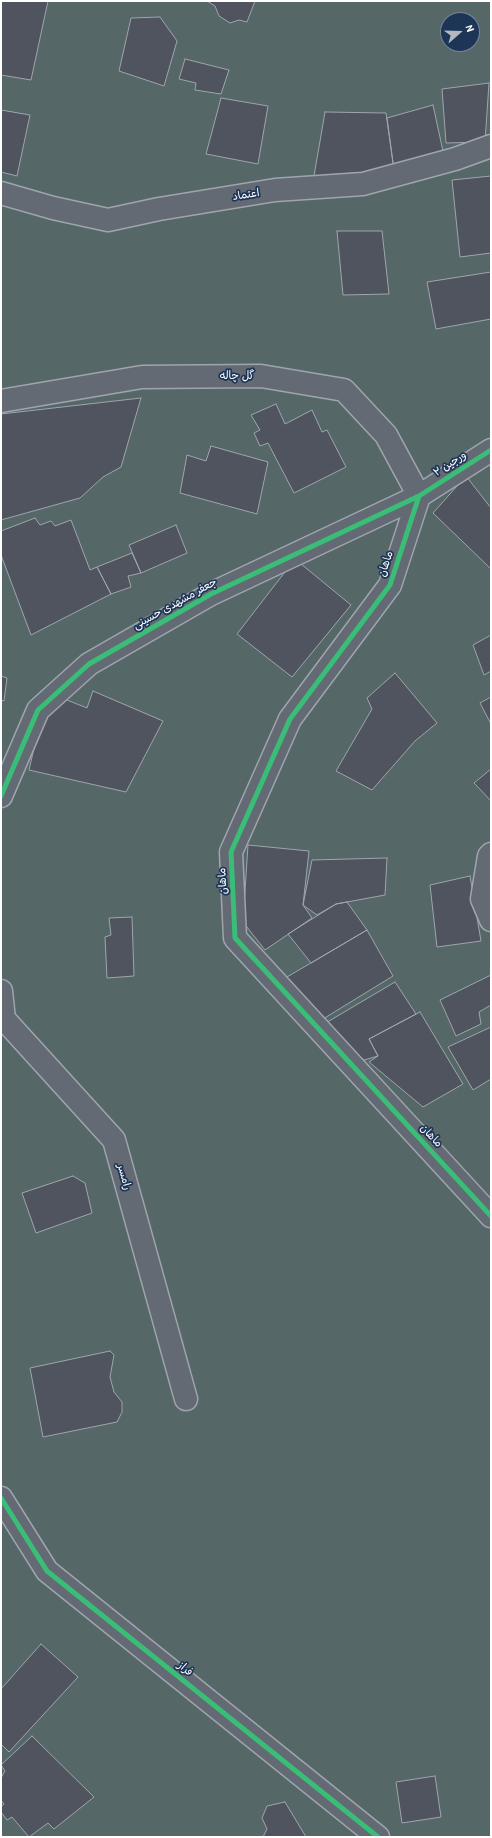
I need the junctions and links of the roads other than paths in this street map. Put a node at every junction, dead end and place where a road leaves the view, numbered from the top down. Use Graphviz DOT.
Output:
graph roads {
  1 [pos="491,146"];
  2 [pos="1,193"];
  3 [pos="1,401"];
  4 [pos="491,450"];
  5 [pos="419,496"];
  6 [pos="1,796"];
  7 [pos="491,854"];
  8 [pos="491,920"];
  9 [pos="1,991"];
  10 [pos="491,1216"];
  11 [pos="186,1399"];
  12 [pos="1,1498"];
  13 [pos="378,1837"];
  1 -- 2 [label="street, اعتماد"];
  3 -- 5 [label="street, گل چاله"];
  4 -- 5 [label="street, ورجین ۲"];
  5 -- 6 [label="street, جعفر مشهدی حسینی"];
  5 -- 10 [label="street, ماهان"];
  7 -- 8 [label="street"];
  9 -- 11 [label="street, رامسر"];
  12 -- 13 [label="street, فراز"];
}
